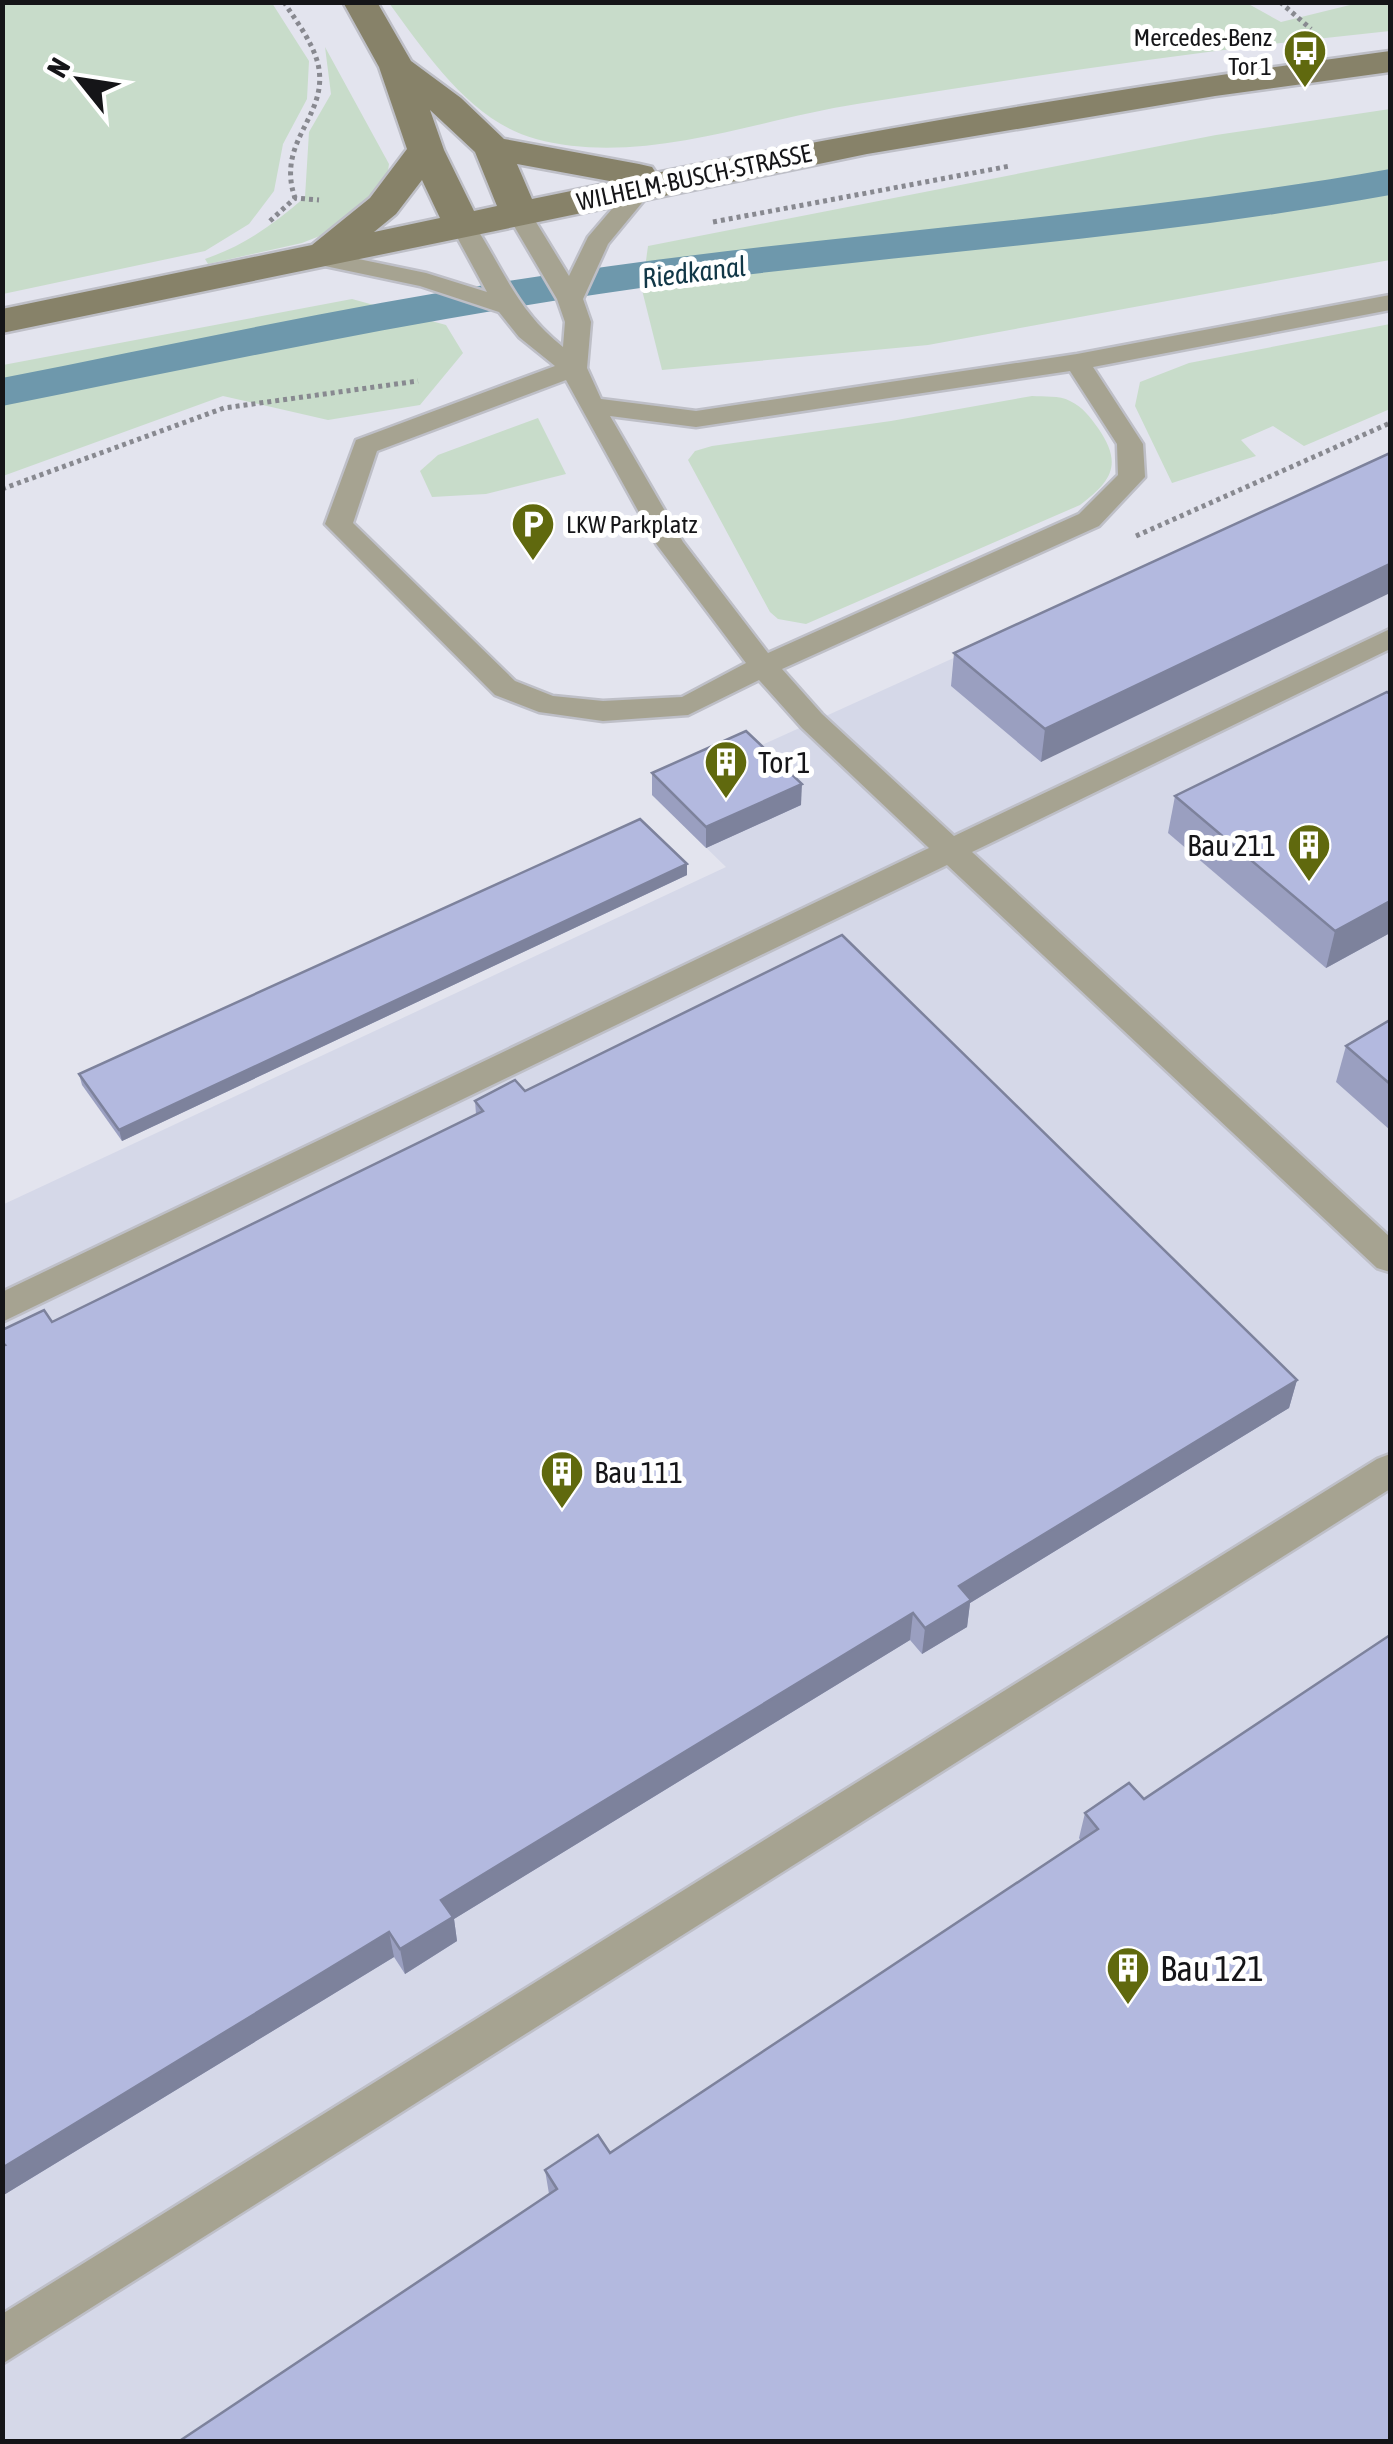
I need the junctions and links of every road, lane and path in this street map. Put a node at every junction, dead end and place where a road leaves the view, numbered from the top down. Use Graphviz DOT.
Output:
graph roads {
  1 [pos="284,2"];
  2 [pos="360,2"];
  3 [pos="1390,62"];
  4 [pos="398,68"];
  5 [pos="492,148"];
  6 [pos="426,150"];
  7 [pos="682,180"];
  8 [pos="643,187"];
  9 [pos="295,198"];
  10 [pos="520,214"];
  11 [pos="463,226"];
  12 [pos="315,257"];
  13 [pos="501,297"];
  14 [pos="1390,302"];
  15 [pos="574,311"];
  16 [pos="2,321"];
  17 [pos="1078,362"];
  18 [pos="574,368"];
  19 [pos="419,381"];
  20 [pos="591,406"];
  21 [pos="2,489"];
  22 [pos="1390,640"];
  23 [pos="763,666"];
  24 [pos="951,851"];
  25 [pos="1390,1258"];
  26 [pos="2,1308"];
  27 [pos="1390,1470"];
  28 [pos="2,2341"];
  1 -- 9 [label="path"];
  2 -- 4 [label="main road"];
  3 -- 7 [label="main road, WILHELM-BUSCH-STRASSE"];
  4 -- 5 [label="main road"];
  4 -- 6 [label="main road"];
  5 -- 7 [label="main road"];
  5 -- 10 [label="main road"];
  6 -- 11 [label="main road"];
  6 -- 12 [label="main road"];
  7 -- 8 [label="main road, WILHELM-BUSCH-STRASSE"];
  8 -- 10 [label="main road, WILHELM-BUSCH-STRASSE"];
  8 -- 15 [label="lane"];
  10 -- 11 [label="main road, WILHELM-BUSCH-STRASSE"];
  10 -- 15 [label="lane"];
  11 -- 12 [label="main road, WILHELM-BUSCH-STRASSE"];
  11 -- 13 [label="lane"];
  12 -- 13 [label="lane"];
  12 -- 16 [label="main road, WILHELM-BUSCH-STRASSE"];
  13 -- 18 [label="lane"];
  14 -- 17 [label="lane"];
  15 -- 18 [label="lane"];
  17 -- 20 [label="lane"];
  17 -- 23 [label="lane"];
  18 -- 20 [label="lane"];
  18 -- 23 [label="lane"];
  19 -- 21 [label="path"];
  20 -- 23 [label="lane"];
  22 -- 24 [label="lane"];
  23 -- 24 [label="lane"];
  24 -- 25 [label="lane"];
  24 -- 26 [label="lane"];
  27 -- 28 [label="lane"];
}
